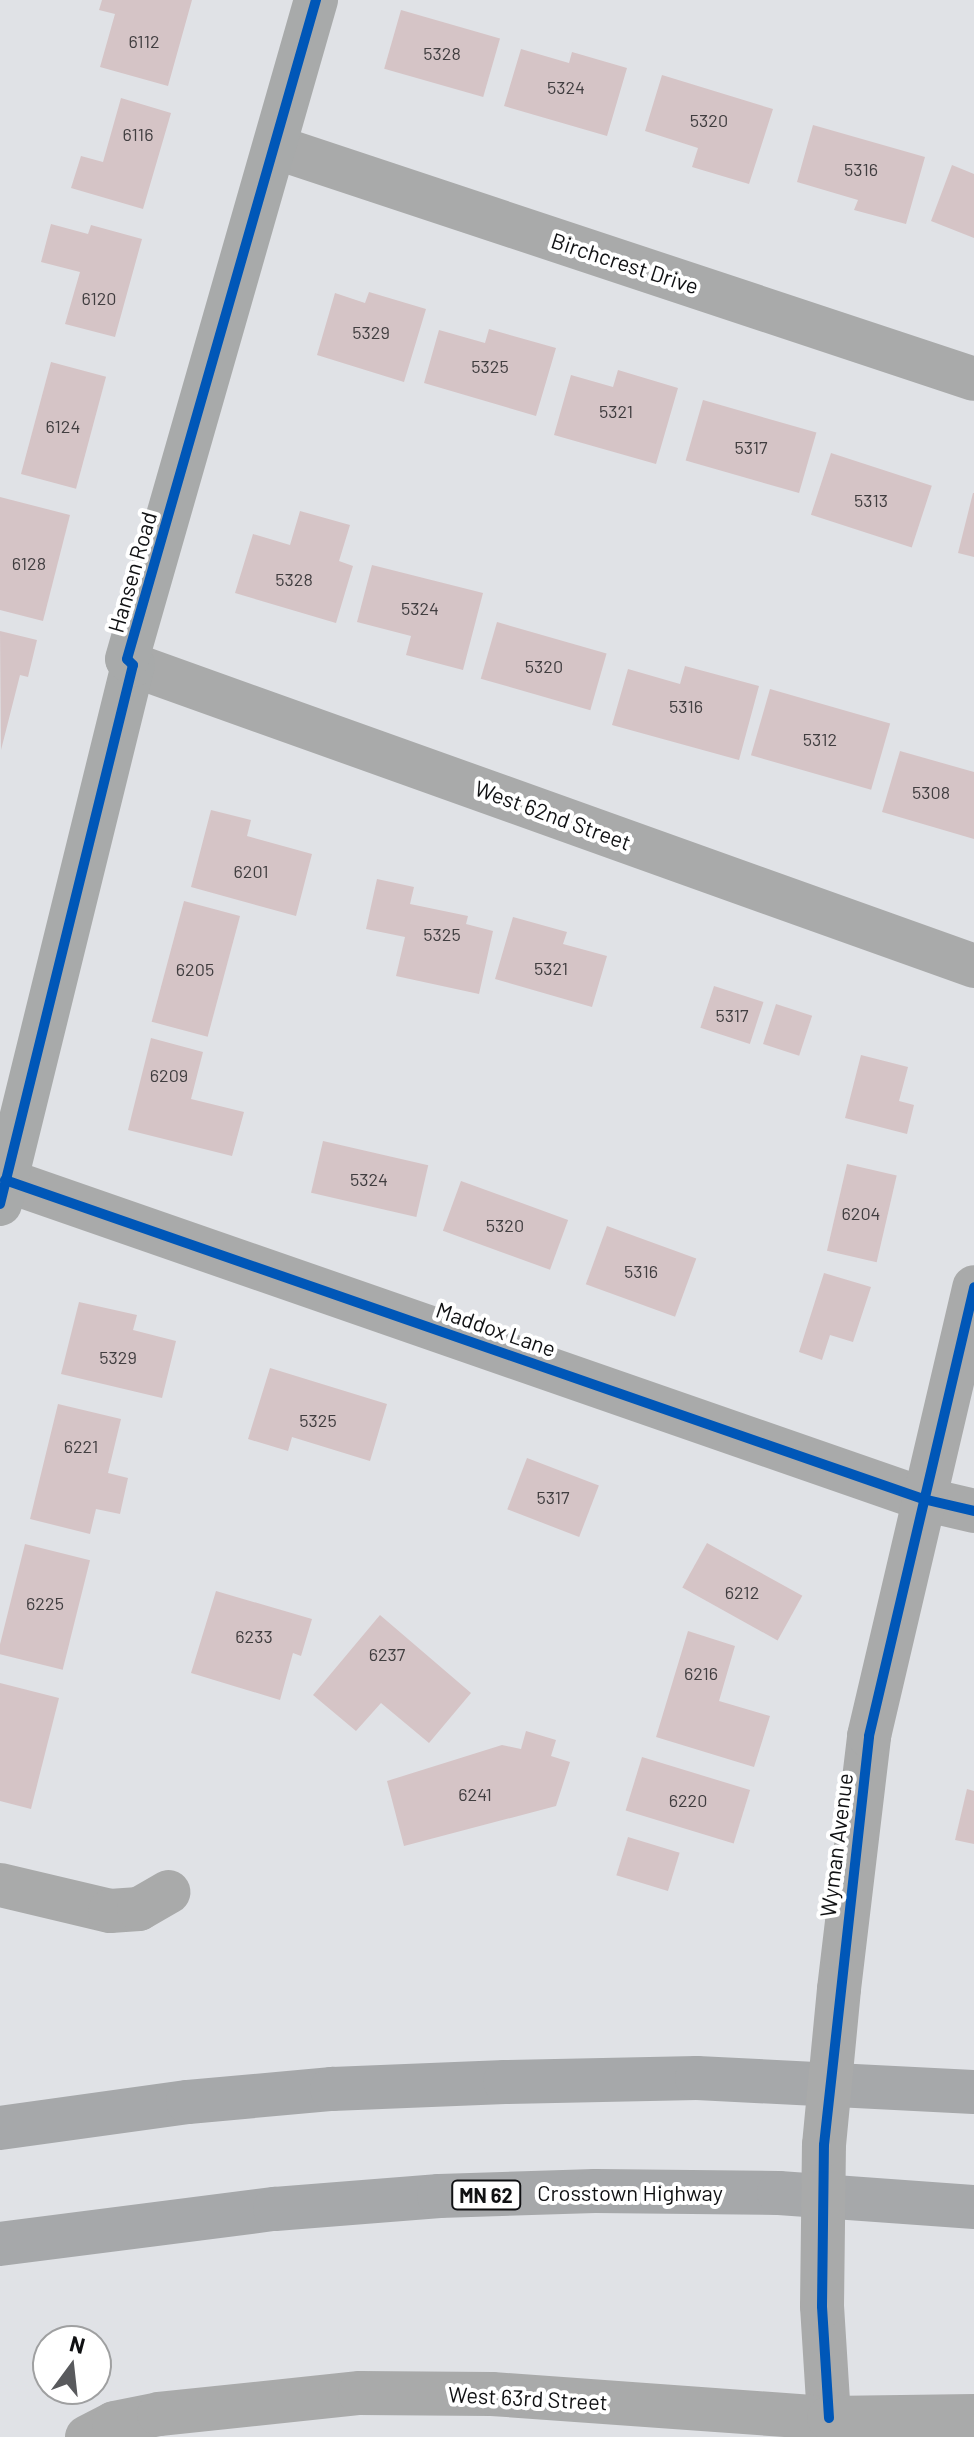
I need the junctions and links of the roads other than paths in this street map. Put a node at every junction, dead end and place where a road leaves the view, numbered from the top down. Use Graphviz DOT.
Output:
graph roads {
  1 [pos="316,0"];
  2 [pos="275,147"];
  3 [pos="974,379"];
  4 [pos="133,665"];
  5 [pos="974,966"];
  6 [pos="3,1192"];
  7 [pos="974,1287"];
  8 [pos="923,1499"];
  9 [pos="974,1511"];
  10 [pos="0,1885"];
  11 [pos="168,1892"];
  12 [pos="974,2092"];
  13 [pos="0,2128"];
  14 [pos="974,2207"];
  15 [pos="0,2244"];
  16 [pos="974,2416"];
  17 [pos="829,2418"];
  18 [pos="87,2437"];
  1 -- 2 [label="street, Hansen Road"];
  2 -- 3 [label="street, Birchcrest Drive"];
  2 -- 4 [label="street, Hansen Road"];
  4 -- 5 [label="street, West 62nd Street"];
  4 -- 6 [label="street, Hansen Road"];
  6 -- 8 [label="street, Maddox Lane"];
  7 -- 8 [label="street, Wyman Avenue"];
  8 -- 9 [label="street, Maddox Lane"];
  8 -- 17 [label="street, Wyman Avenue, bridge"];
  10 -- 11 [label="street"];
  12 -- 13 [label="highway"];
  14 -- 15 [label="highway, Crosstown Highway / MN 62"];
  16 -- 17 [label="street, West 63rd Street"];
  17 -- 18 [label="street, West 63rd Street"];
}
